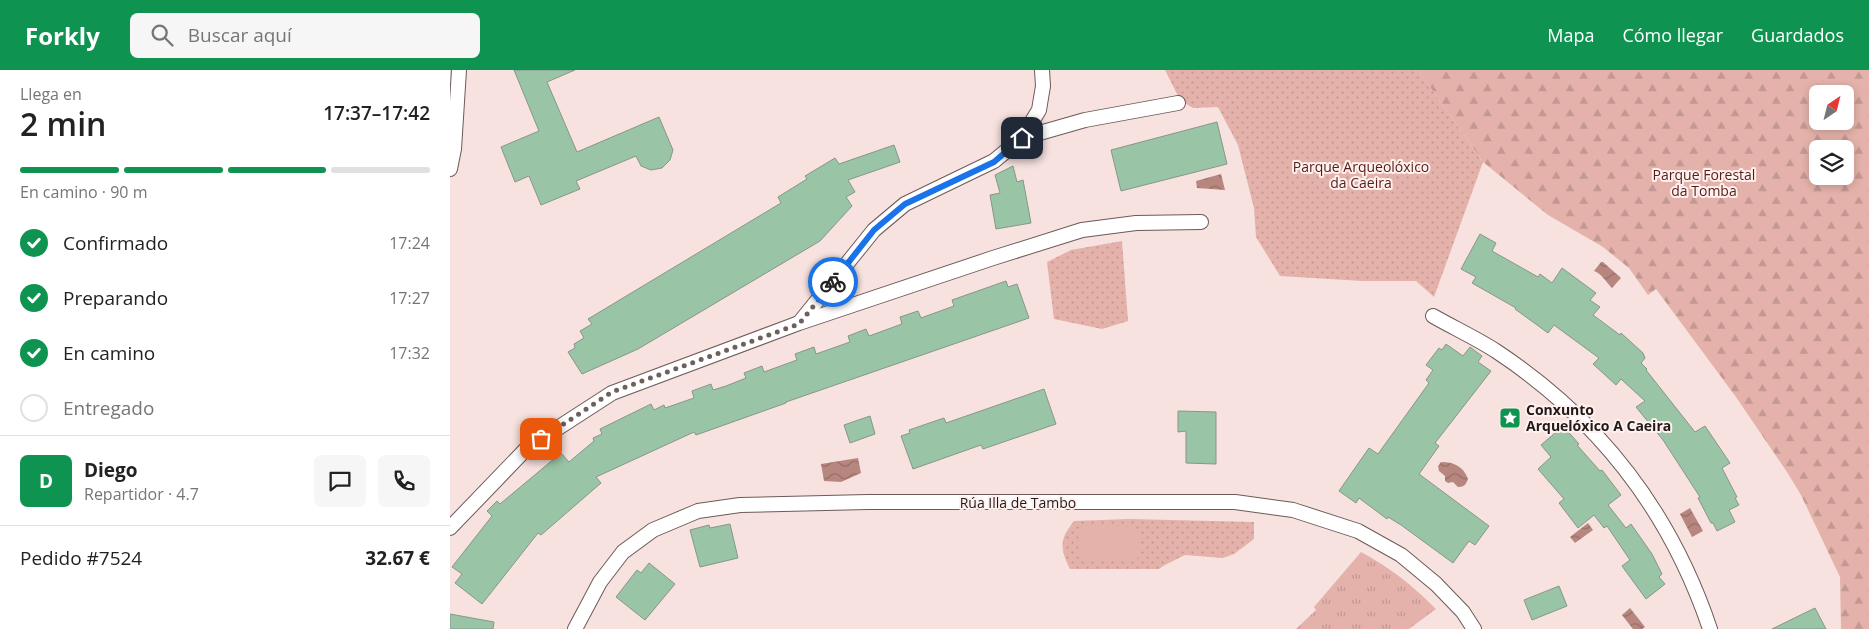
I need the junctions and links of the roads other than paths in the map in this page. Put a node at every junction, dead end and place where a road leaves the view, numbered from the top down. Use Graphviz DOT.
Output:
graph roads {
  1 [pos="459,70"];
  2 [pos="1042,70"];
  3 [pos="1178,103"];
  4 [pos="1022,138"];
  5 [pos="450,169"];
  6 [pos="1201,222"];
  7 [pos="1433,316"];
  8 [pos="799,324"];
  9 [pos="450,528"];
  10 [pos="575,629"];
  11 [pos="1474,629"];
  12 [pos="1710,629"];
  1 -- 5 [label="street"];
  2 -- 4 [label="street"];
  3 -- 4 [label="street"];
  4 -- 8 [label="street"];
  6 -- 8 [label="street"];
  7 -- 12 [label="street"];
  8 -- 9 [label="street"];
  10 -- 11 [label="street, Rúa Illa de Tambo"];
}
